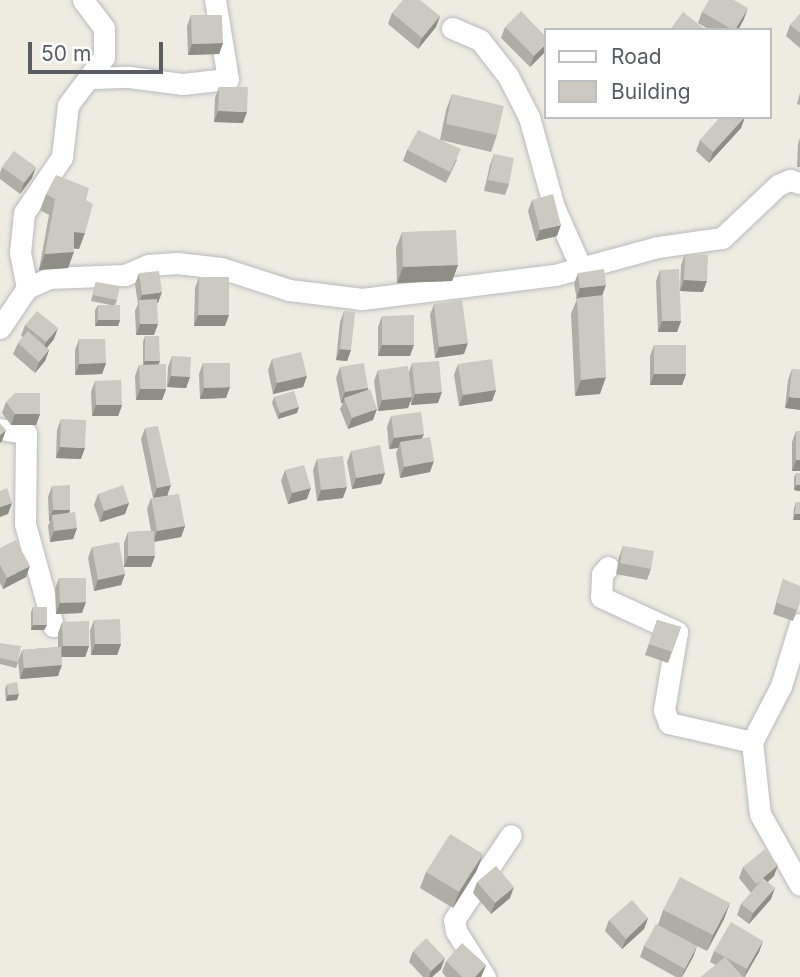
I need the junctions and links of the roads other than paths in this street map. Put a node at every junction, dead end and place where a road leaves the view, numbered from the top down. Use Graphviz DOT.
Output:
graph roads {
  1 [pos="83,0"];
  2 [pos="215,0"];
  3 [pos="452,28"];
  4 [pos="93,78"];
  5 [pos="800,183"];
  6 [pos="581,268"];
  7 [pos="27,288"];
  8 [pos="0,328"];
  9 [pos="0,429"];
  10 [pos="608,567"];
  11 [pos="800,625"];
  12 [pos="52,626"];
  13 [pos="752,742"];
  14 [pos="511,835"];
  15 [pos="800,885"];
  16 [pos="486,977"];
  17 [pos="502,977"];
  1 -- 4 [label="street"];
  2 -- 4 [label="street"];
  3 -- 6 [label="street"];
  4 -- 7 [label="street"];
  5 -- 6 [label="street"];
  6 -- 7 [label="street"];
  7 -- 8 [label="street"];
  9 -- 12 [label="street"];
  10 -- 13 [label="street"];
  11 -- 13 [label="street"];
  13 -- 15 [label="street"];
  14 -- 16 [label="street"];
  16 -- 17 [label="street"];
}
